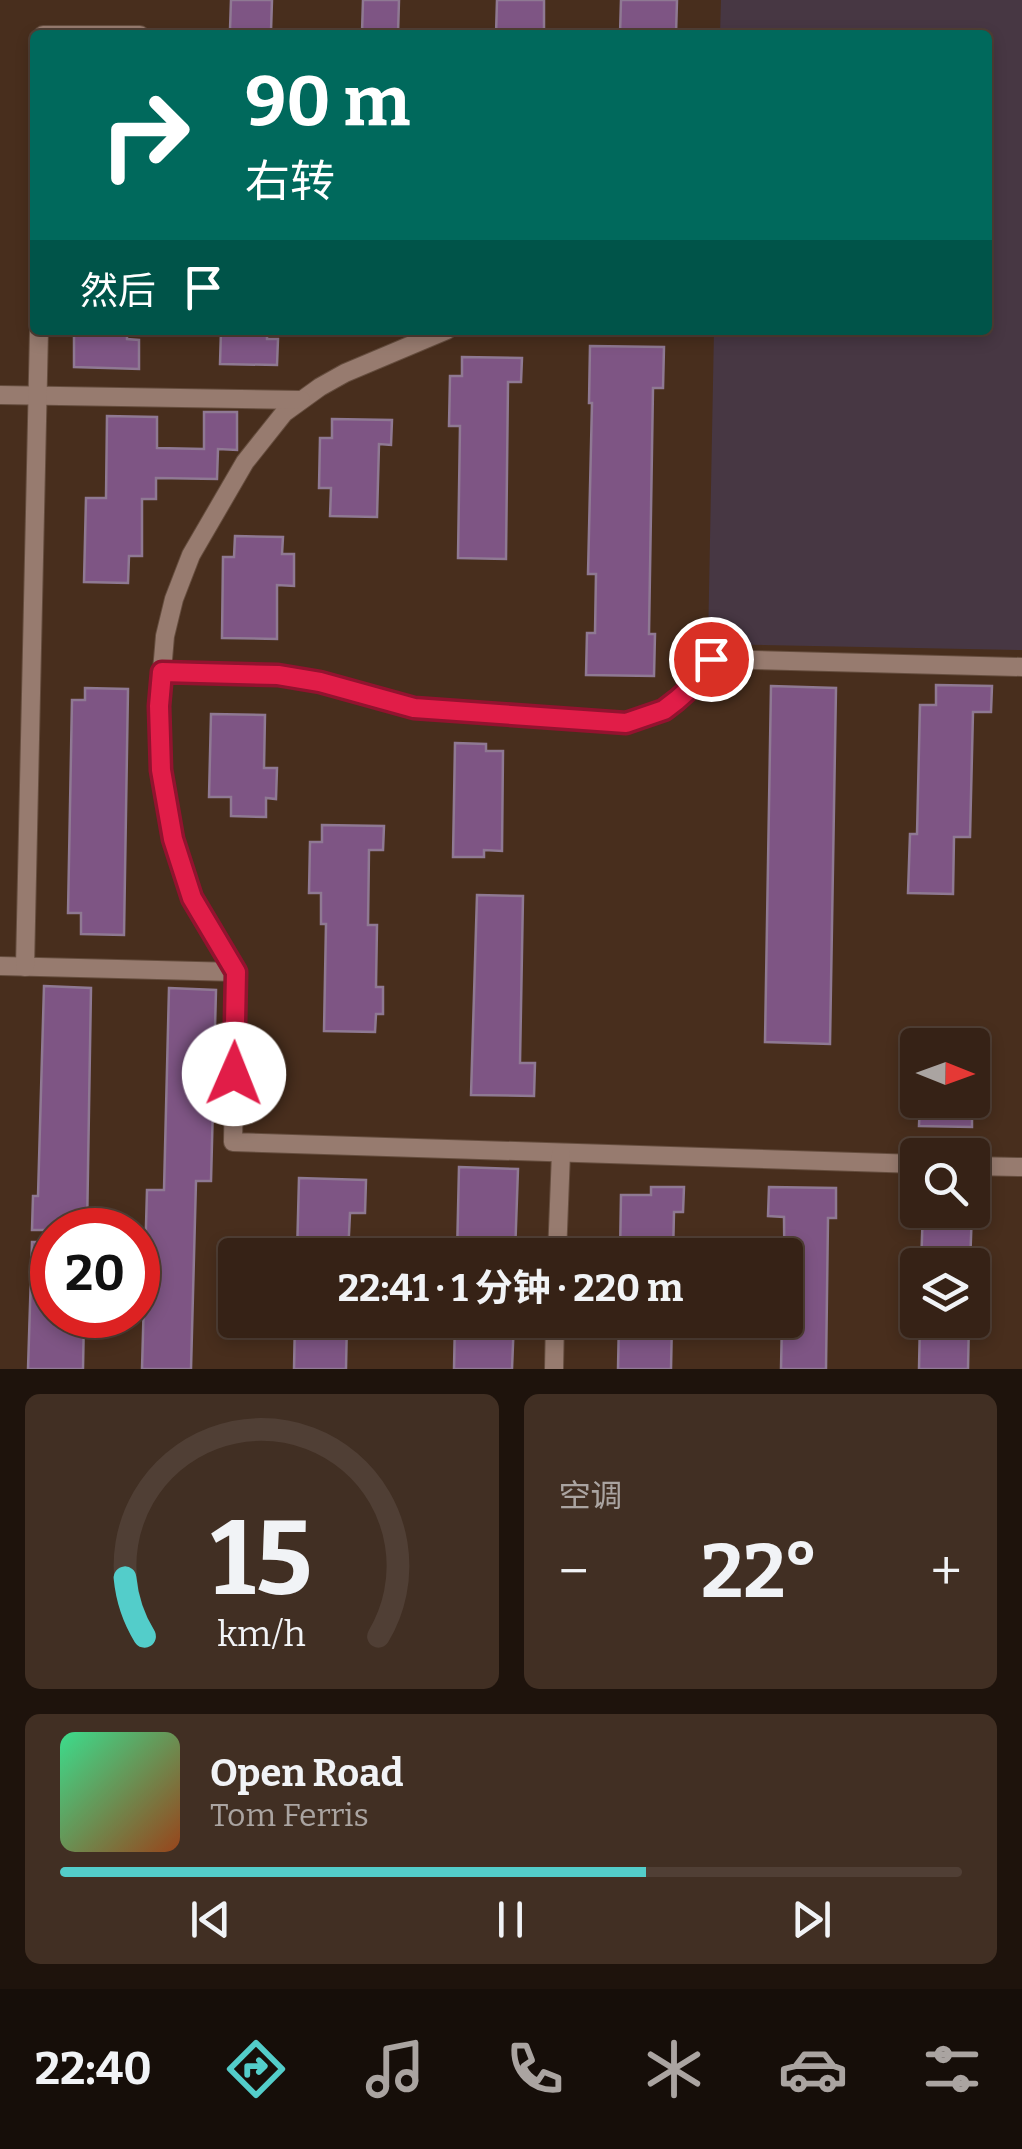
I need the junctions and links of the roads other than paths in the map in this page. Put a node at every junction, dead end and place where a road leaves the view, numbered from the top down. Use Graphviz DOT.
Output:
graph roads {
  1 [pos="40,335"];
  2 [pos="435,335"];
  3 [pos="0,395"];
  4 [pos="39,396"];
  5 [pos="302,400"];
  6 [pos="1022,667"];
  7 [pos="162,672"];
  8 [pos="0,966"];
  9 [pos="25,967"];
  10 [pos="236,972"];
  11 [pos="561,1153"];
  12 [pos="900,1163"];
  13 [pos="990,1166"];
  14 [pos="1022,1167"];
  15 [pos="558,1238"];
  16 [pos="555,1338"];
  17 [pos="554,1369"];
  1 -- 4 [label="lane"];
  2 -- 5 [label="lane"];
  3 -- 4 [label="lane"];
  4 -- 5 [label="lane"];
  4 -- 9 [label="lane"];
  5 -- 7 [label="lane"];
  6 -- 7 [label="lane"];
  7 -- 10 [label="lane"];
  8 -- 9 [label="lane"];
  9 -- 10 [label="lane"];
  10 -- 11 [label="lane"];
  11 -- 12 [label="lane"];
  11 -- 15 [label="lane"];
  13 -- 14 [label="lane"];
  16 -- 17 [label="lane"];
}
